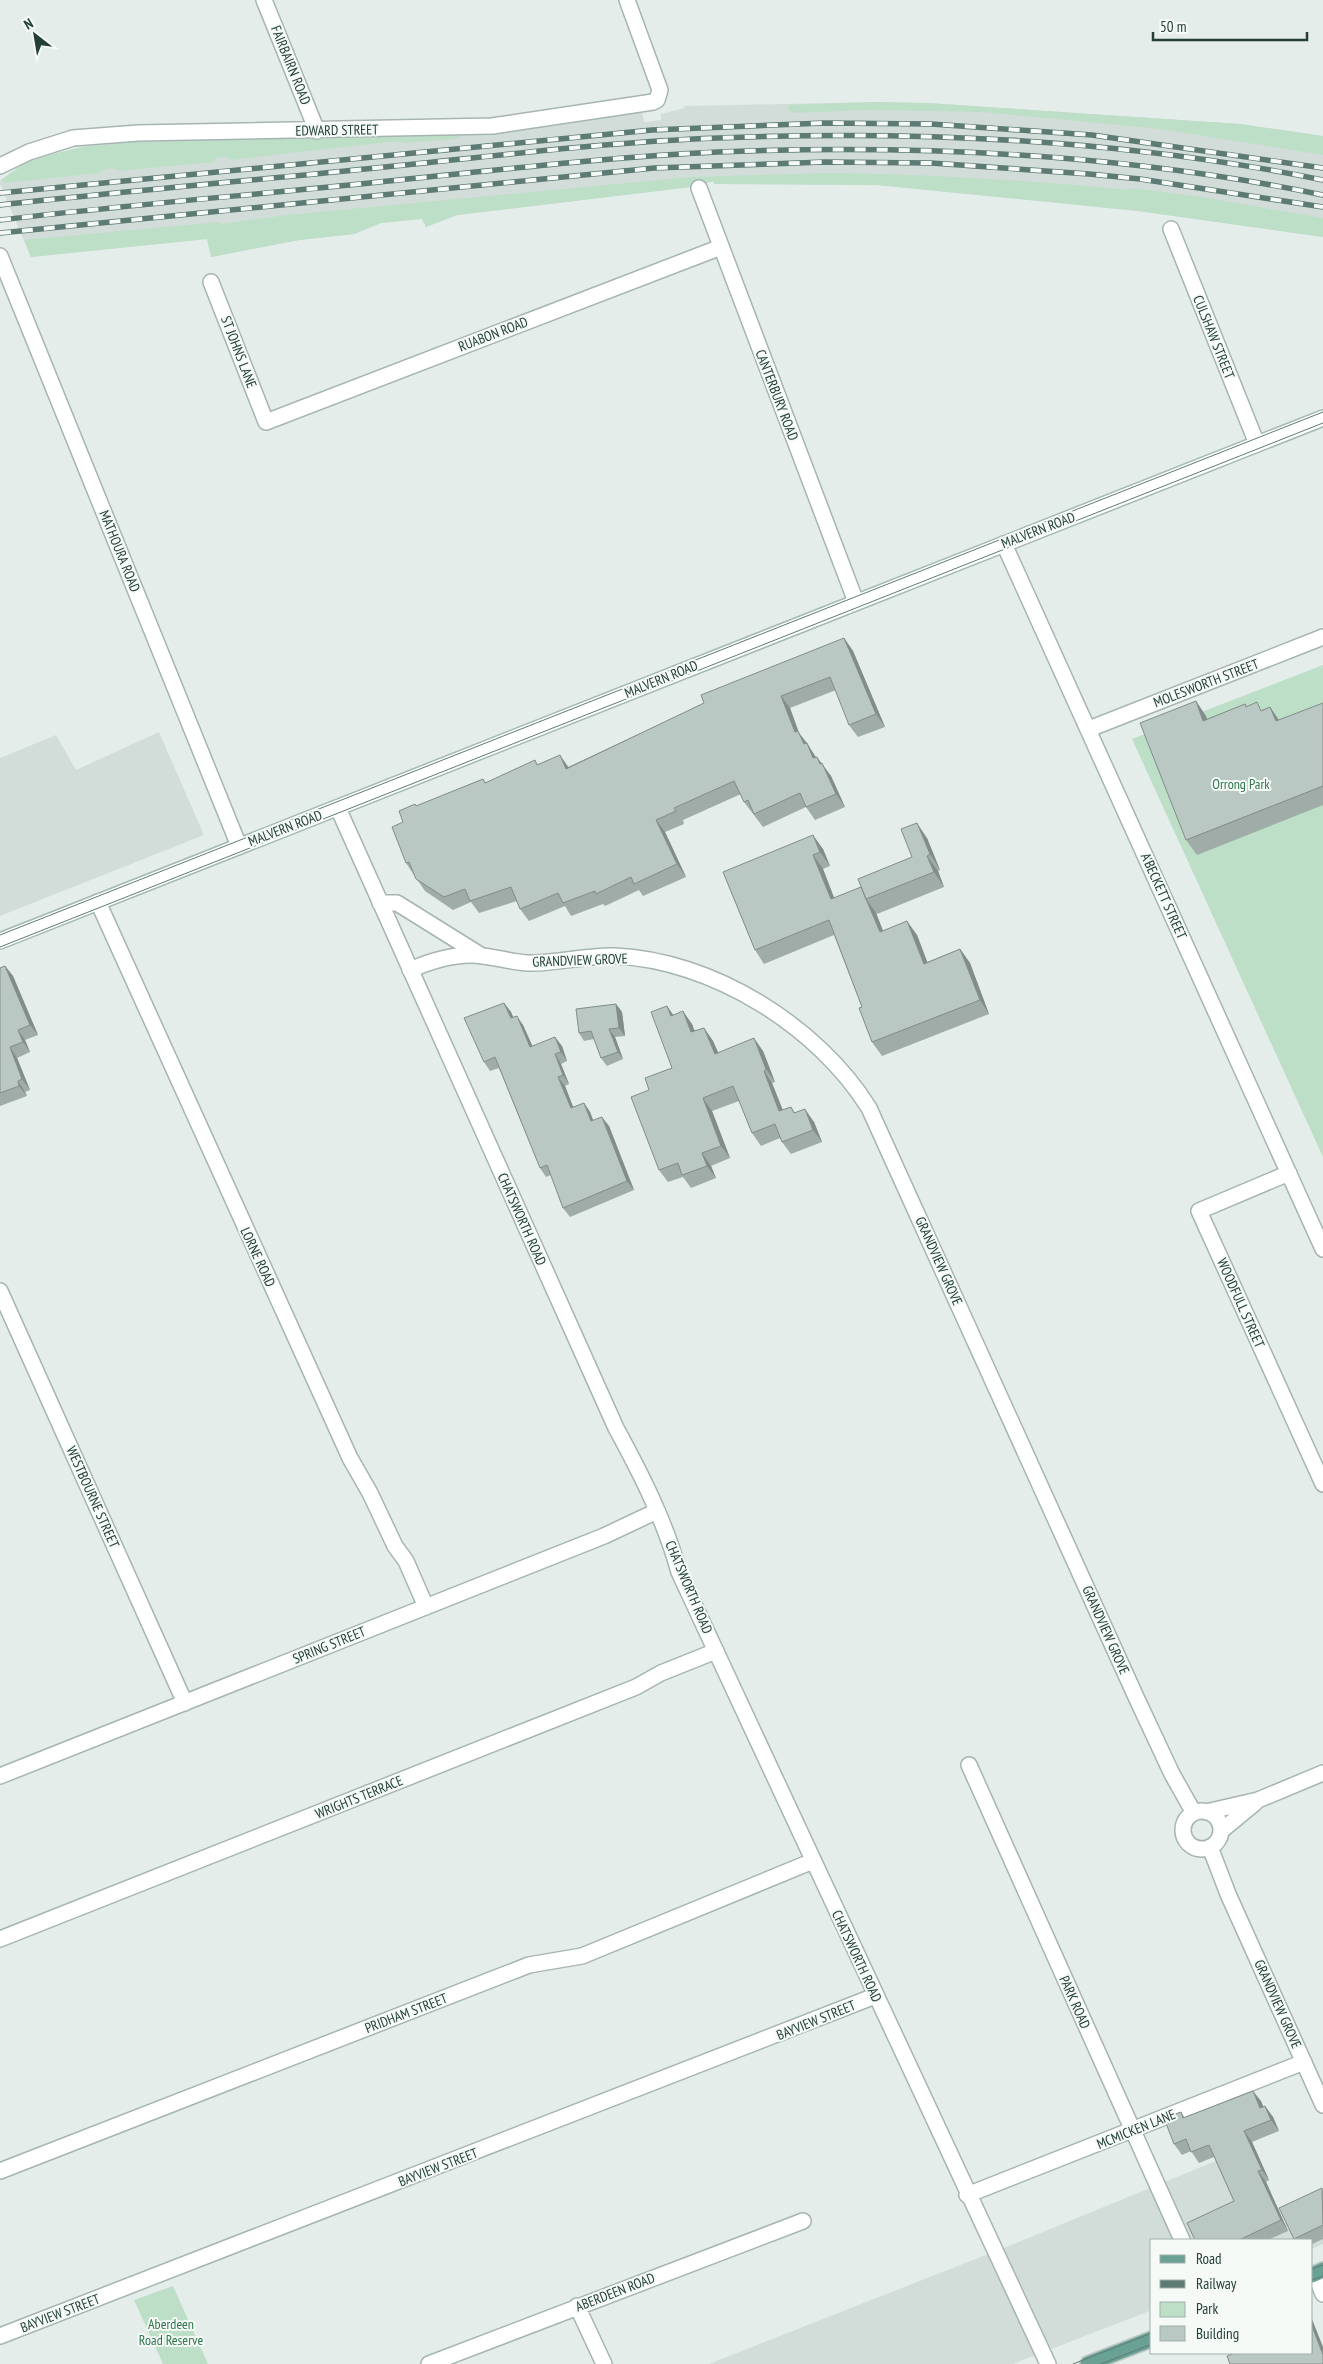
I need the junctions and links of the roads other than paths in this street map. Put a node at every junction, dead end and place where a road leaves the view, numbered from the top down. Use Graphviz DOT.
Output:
graph roads {
  1 [pos="264,0"];
  2 [pos="627,0"];
  3 [pos="317,131"];
  4 [pos="0,166"];
  5 [pos="699,188"];
  6 [pos="1170,229"];
  7 [pos="721,247"];
  8 [pos="0,256"];
  9 [pos="211,282"];
  10 [pos="1323,418"];
  11 [pos="266,422"];
  12 [pos="1257,444"];
  13 [pos="1004,544"];
  14 [pos="856,602"];
  15 [pos="1323,637"];
  16 [pos="1089,729"];
  17 [pos="338,808"];
  18 [pos="239,846"];
  19 [pos="98,902"];
  20 [pos="380,903"];
  21 [pos="0,941"];
  22 [pos="482,956"];
  23 [pos="410,970"];
  24 [pos="1289,1173"];
  25 [pos="1323,1249"];
  26 [pos="0,1291"];
  27 [pos="1323,1484"];
  28 [pos="657,1511"];
  29 [pos="426,1607"];
  30 [pos="716,1651"];
  31 [pos="185,1703"];
  32 [pos="969,1764"];
  33 [pos="1323,1773"];
  34 [pos="0,1776"];
  35 [pos="1258,1800"];
  36 [pos="1200,1813"];
  37 [pos="1221,1831"];
  38 [pos="1210,1847"];
  39 [pos="813,1860"];
  40 [pos="0,1939"];
  41 [pos="876,1996"];
  42 [pos="1304,2062"];
  43 [pos="1323,2105"];
  44 [pos="1133,2131"];
  45 [pos="0,2171"];
  46 [pos="967,2195"];
  47 [pos="802,2221"];
  48 [pos="1182,2239"];
  49 [pos="1316,2273"];
  50 [pos="1323,2294"];
  51 [pos="577,2306"];
  52 [pos="0,2336"];
  53 [pos="1150,2340"];
  54 [pos="429,2364"];
  55 [pos="604,2364"];
  56 [pos="1048,2364"];
  57 [pos="1088,2364"];
  1 -- 3 [label="street, FAIRBAIRN ROAD"];
  2 -- 3 [label="street, EDWARD STREET"];
  3 -- 4 [label="street, EDWARD STREET"];
  5 -- 7 [label="street, CANTERBURY ROAD"];
  6 -- 12 [label="street, CULSHAW STREET"];
  7 -- 11 [label="street, RUABON ROAD"];
  7 -- 14 [label="street, CANTERBURY ROAD"];
  8 -- 18 [label="street, MATHOURA ROAD"];
  9 -- 11 [label="street, ST JOHNS LANE"];
  10 -- 12 [label="street, MALVERN ROAD"];
  12 -- 13 [label="street, MALVERN ROAD"];
  13 -- 14 [label="street, MALVERN ROAD"];
  13 -- 16 [label="street, A'BECKETT STREET"];
  14 -- 17 [label="street, MALVERN ROAD"];
  15 -- 16 [label="street, MOLESWORTH STREET"];
  16 -- 24 [label="street, A'BECKETT STREET"];
  17 -- 18 [label="street, MALVERN ROAD"];
  17 -- 20 [label="street, CHATSWORTH ROAD"];
  18 -- 19 [label="street, MALVERN ROAD"];
  19 -- 21 [label="street, MALVERN ROAD"];
  19 -- 29 [label="street, LORNE ROAD"];
  20 -- 22 [label="street, GRANDVIEW GROVE"];
  20 -- 23 [label="street, CHATSWORTH ROAD"];
  22 -- 23 [label="street, GRANDVIEW GROVE"];
  22 -- 36 [label="street, GRANDVIEW GROVE"];
  23 -- 28 [label="street, CHATSWORTH ROAD"];
  24 -- 25 [label="street, A'BECKETT STREET"];
  24 -- 27 [label="street, WOODFULL STREET"];
  26 -- 31 [label="street, WESTBOURNE STREET"];
  28 -- 29 [label="street, SPRING STREET"];
  28 -- 30 [label="street, CHATSWORTH ROAD"];
  29 -- 31 [label="street, SPRING STREET"];
  30 -- 39 [label="street, CHATSWORTH ROAD"];
  30 -- 40 [label="street, WRIGHTS TERRACE"];
  31 -- 34 [label="street, SPRING STREET"];
  32 -- 44 [label="street, PARK ROAD"];
  33 -- 35 [label="street"];
  35 -- 36 [label="street"];
  35 -- 37 [label="street"];
  36 -- 37 [label="street"];
  36 -- 38 [label="street"];
  37 -- 38 [label="street"];
  38 -- 42 [label="street, GRANDVIEW GROVE"];
  39 -- 41 [label="street, CHATSWORTH ROAD"];
  39 -- 45 [label="street, PRIDHAM STREET"];
  41 -- 46 [label="street, CHATSWORTH ROAD"];
  41 -- 52 [label="street, BAYVIEW STREET"];
  42 -- 43 [label="street, GRANDVIEW GROVE"];
  42 -- 44 [label="street, MCMICKEN LANE"];
  44 -- 46 [label="street, MCMICKEN LANE"];
  44 -- 48 [label="street, PARK ROAD"];
  46 -- 56 [label="street, CHATSWORTH ROAD"];
  47 -- 51 [label="street, ABERDEEN ROAD"];
  49 -- 50 [label="street"];
  51 -- 54 [label="street, ABERDEEN ROAD"];
  51 -- 55 [label="street"];
  53 -- 57 [label="main road"];
}
